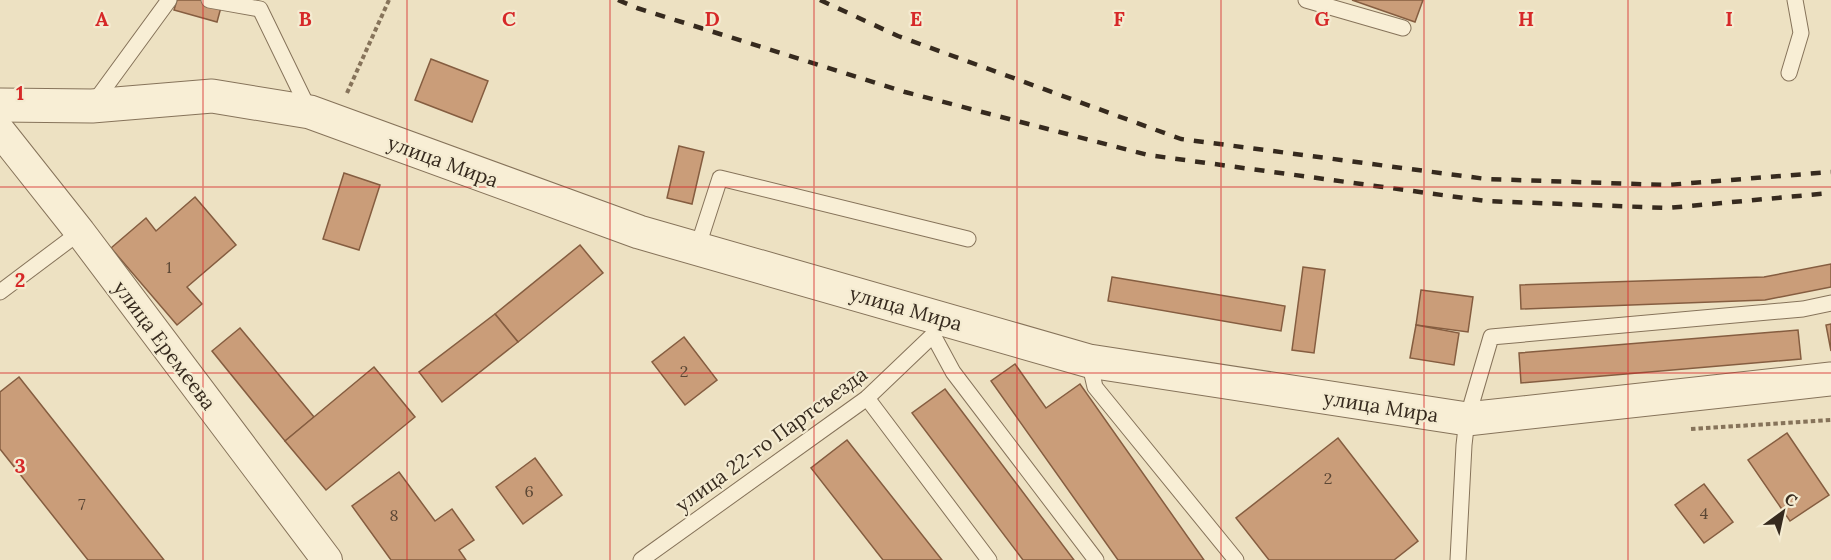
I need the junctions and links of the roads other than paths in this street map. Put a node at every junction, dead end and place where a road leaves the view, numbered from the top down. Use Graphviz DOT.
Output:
graph roads {
  1 [pos="168,0"];
  2 [pos="209,0"];
  3 [pos="1306,0"];
  4 [pos="1795,0"];
  5 [pos="1403,28"];
  6 [pos="1789,73"];
  7 [pos="0,105"];
  8 [pos="92,106"];
  9 [pos="322,116"];
  10 [pos="0,131"];
  11 [pos="80,232"];
  12 [pos="968,239"];
  13 [pos="698,249"];
  14 [pos="0,292"];
  15 [pos="1831,303"];
  16 [pos="939,327"];
  17 [pos="1089,361"];
  18 [pos="1831,379"];
  19 [pos="867,398"];
  20 [pos="1467,419"];
  21 [pos="327,560"];
  22 [pos="640,560"];
  23 [pos="989,560"];
  24 [pos="1096,560"];
  25 [pos="1236,560"];
  26 [pos="1458,560"];
  1 -- 8 [label="lane"];
  2 -- 9 [label="lane"];
  3 -- 5 [label="lane"];
  4 -- 6 [label="lane"];
  7 -- 8 [label="street, улица Мира"];
  8 -- 9 [label="street, улица Мира"];
  9 -- 13 [label="street, улица Мира"];
  10 -- 11 [label="street, улица Еремеева"];
  11 -- 14 [label="lane"];
  11 -- 21 [label="street, улица Еремеева"];
  12 -- 13 [label="lane"];
  13 -- 16 [label="street, улица Мира"];
  15 -- 20 [label="lane"];
  16 -- 17 [label="street, улица Мира"];
  16 -- 19 [label="lane, улица 22-го Партсъезда"];
  16 -- 24 [label="lane"];
  17 -- 20 [label="street, улица Мира"];
  17 -- 25 [label="lane"];
  18 -- 20 [label="street, улица Мира"];
  19 -- 22 [label="lane, улица 22-го Партсъезда"];
  19 -- 23 [label="lane"];
  20 -- 26 [label="lane"];
}
